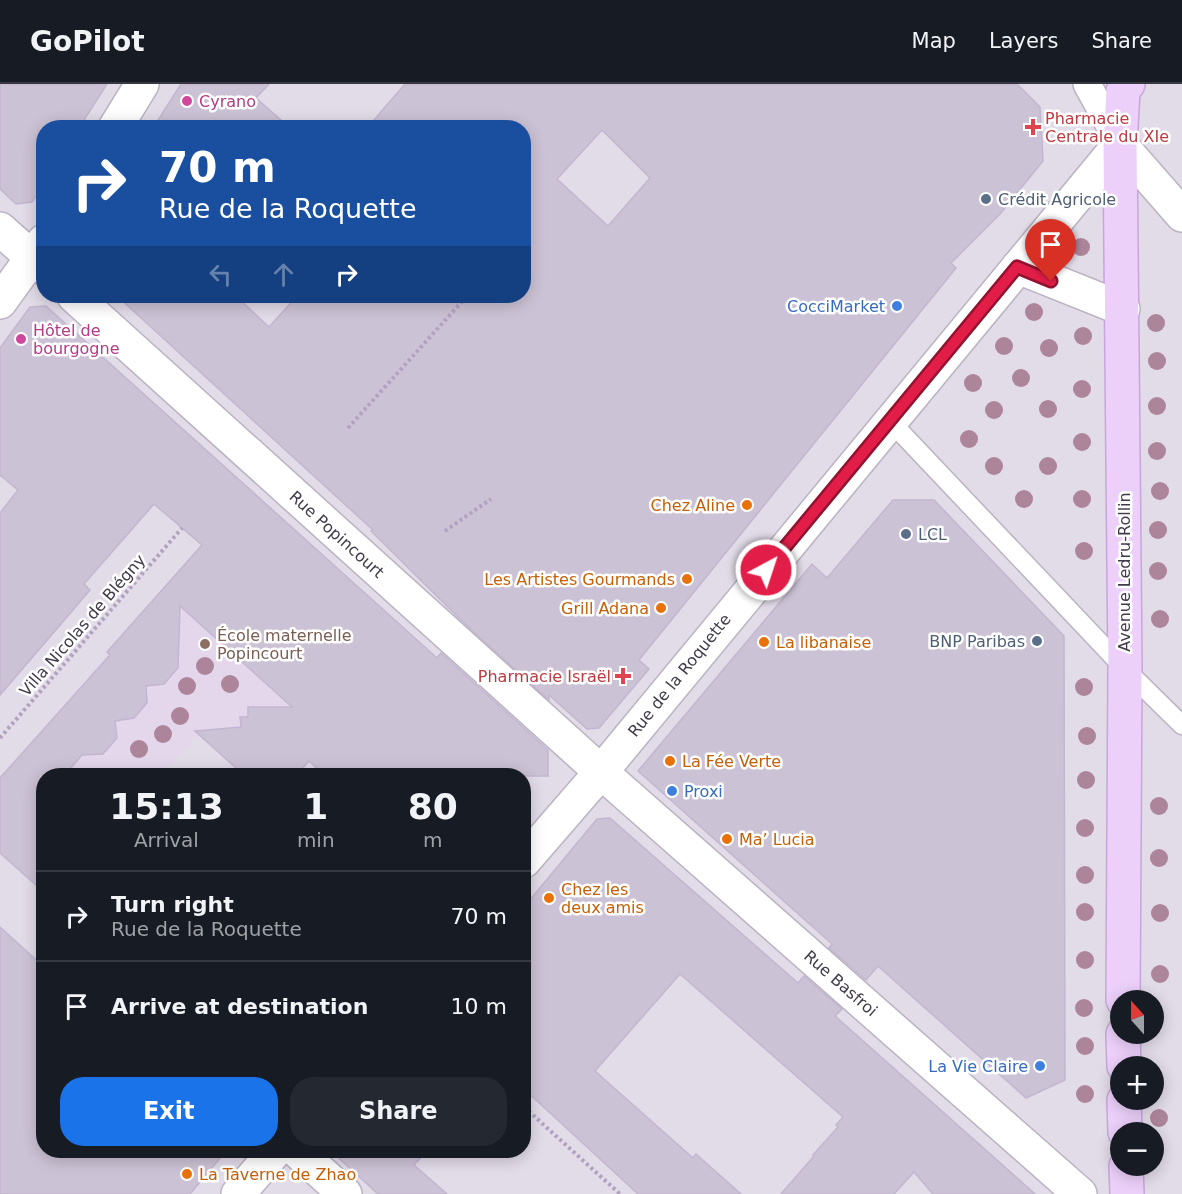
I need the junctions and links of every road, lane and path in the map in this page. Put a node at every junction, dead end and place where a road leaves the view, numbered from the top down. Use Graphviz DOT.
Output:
graph roads {
  1 [pos="142,84"];
  2 [pos="1087,84"];
  3 [pos="1128,84"];
  4 [pos="120,120"];
  5 [pos="1120,144"];
  6 [pos="1182,214"];
  7 [pos="0,229"];
  8 [pos="36,253"];
  9 [pos="36,261"];
  10 [pos="1017,267"];
  11 [pos="0,302"];
  12 [pos="82,303"];
  13 [pos="460,303"];
  14 [pos="1123,309"];
  15 [pos="891,422"];
  16 [pos="348,428"];
  17 [pos="491,499"];
  18 [pos="182,528"];
  19 [pos="445,531"];
  20 [pos="1125,669"];
  21 [pos="1182,725"];
  22 [pos="0,738"];
  23 [pos="601,772"];
  24 [pos="531,853"];
  25 [pos="1123,990"];
  26 [pos="531,1113"];
  27 [pos="269,1158"];
  28 [pos="305,1158"];
  29 [pos="1126,1176"];
  30 [pos="238,1194"];
  31 [pos="345,1194"];
  32 [pos="620,1194"];
  33 [pos="1080,1194"];
  34 [pos="1127,1194"];
  1 -- 4 [label="street"];
  2 -- 5 [label="street"];
  3 -- 5 [label="main road"];
  5 -- 6 [label="street"];
  5 -- 10 [label="street, Rue de la Roquette"];
  5 -- 14 [label="main road, Avenue Ledru-Rollin"];
  7 -- 8 [label="street"];
  9 -- 11 [label="street"];
  10 -- 14 [label="street"];
  10 -- 15 [label="street, Rue de la Roquette"];
  12 -- 23 [label="street, Rue Popincourt"];
  13 -- 16 [label="path"];
  14 -- 20 [label="main road, Avenue Ledru-Rollin"];
  15 -- 20 [label="lane"];
  15 -- 23 [label="street, Rue de la Roquette"];
  17 -- 19 [label="path"];
  18 -- 22 [label="path, Villa Nicolas de Blégny"];
  20 -- 21 [label="lane"];
  20 -- 25 [label="main road, Avenue Ledru-Rollin"];
  23 -- 24 [label="street, Rue de la Roquette"];
  23 -- 33 [label="street, Rue Basfroi"];
  26 -- 32 [label="path"];
  27 -- 30 [label="street"];
  28 -- 31 [label="street"];
  29 -- 34 [label="main road"];
}
